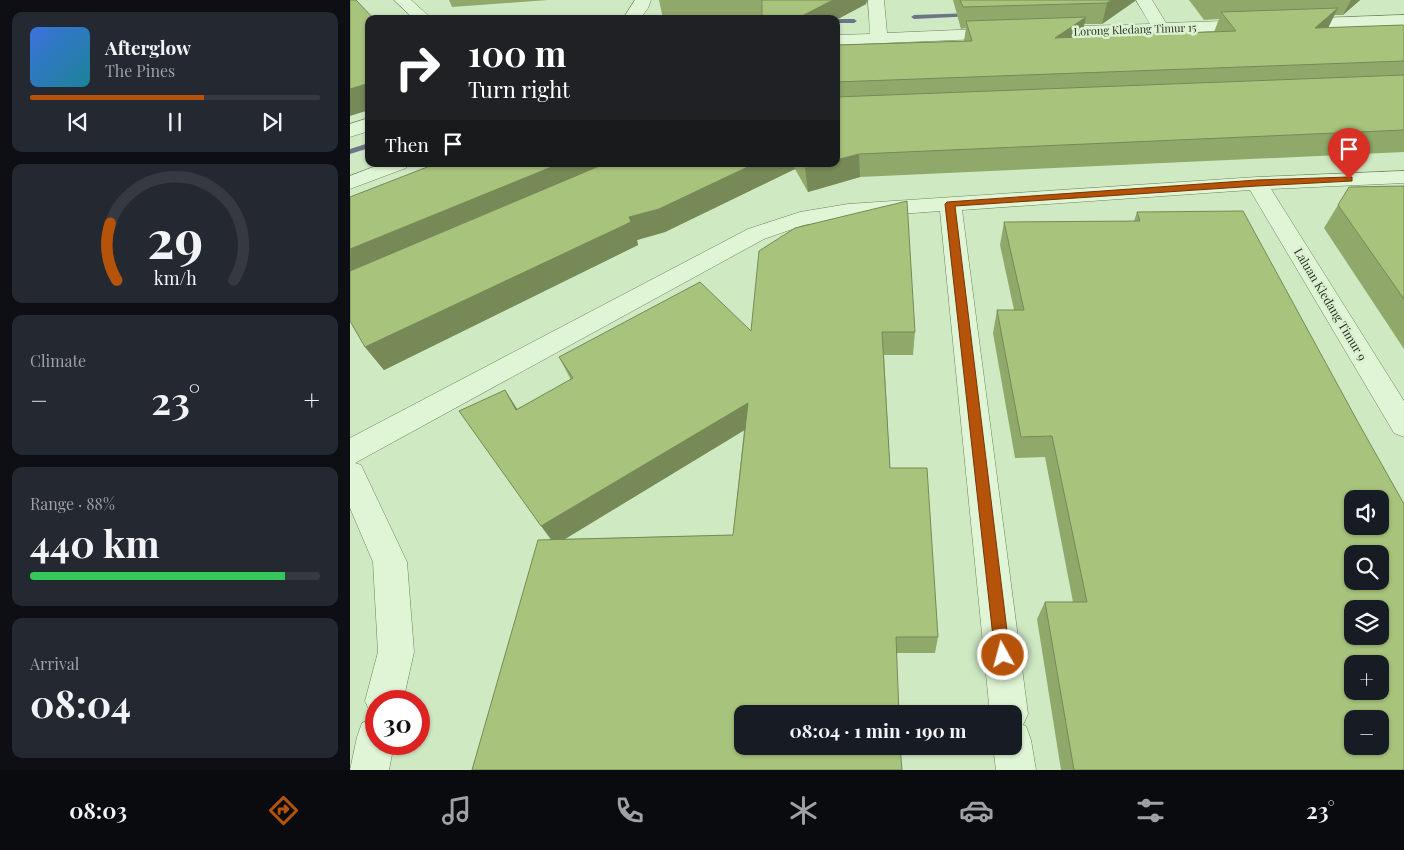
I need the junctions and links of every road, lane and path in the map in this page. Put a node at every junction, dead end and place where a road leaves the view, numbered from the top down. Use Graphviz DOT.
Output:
graph roads {
  1 [pos="402,0"];
  2 [pos="643,0"];
  3 [pos="876,0"];
  4 [pos="1144,0"];
  5 [pos="419,15"];
  6 [pos="634,15"];
  7 [pos="1404,20"];
  8 [pos="1161,28"];
  9 [pos="1035,32"];
  10 [pos="1016,33"];
  11 [pos="879,38"];
  12 [pos="840,40"];
  13 [pos="365,125"];
  14 [pos="350,131"];
  15 [pos="391,167"];
  16 [pos="1404,177"];
  17 [pos="350,183"];
  18 [pos="1257,183"];
  19 [pos="950,204"];
  20 [pos="1404,425"];
  21 [pos="350,452"];
  22 [pos="350,474"];
  23 [pos="387,690"];
  24 [pos="1008,705"];
  25 [pos="372,755"];
  26 [pos="1014,755"];
  27 [pos="369,770"];
  28 [pos="1016,770"];
  1 -- 5 [label="street"];
  2 -- 6 [label="street"];
  3 -- 11 [label="street"];
  4 -- 8 [label="street"];
  7 -- 8 [label="street, Lorong Kledang Timur 15"];
  8 -- 9 [label="street, Lorong Kledang Timur 15"];
  10 -- 11 [label="street"];
  11 -- 12 [label="street"];
  13 -- 14 [label="street"];
  15 -- 17 [label="street"];
  16 -- 18 [label="street"];
  18 -- 19 [label="street"];
  18 -- 20 [label="street, Laluan Kledang Timur 9"];
  19 -- 21 [label="street"];
  19 -- 24 [label="street"];
  22 -- 23 [label="street"];
  25 -- 27 [label="street"];
  26 -- 28 [label="street"];
}
